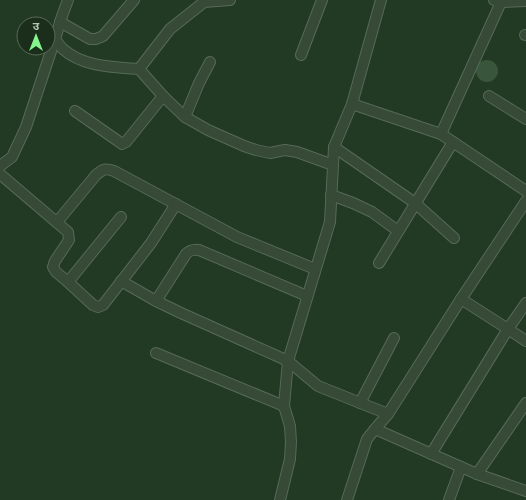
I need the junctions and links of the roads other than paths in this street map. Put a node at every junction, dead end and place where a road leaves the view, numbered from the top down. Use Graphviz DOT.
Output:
graph roads {
  1 [pos="68,0"];
  2 [pos="134,0"];
  3 [pos="230,0"];
  4 [pos="322,0"];
  5 [pos="381,0"];
  6 [pos="203,1"];
  7 [pos="499,1"];
  8 [pos="526,1"];
  9 [pos="60,22"];
  10 [pos="56,36"];
  11 [pos="56,40"];
  12 [pos="301,55"];
  13 [pos="49,56"];
  14 [pos="210,62"];
  15 [pos="139,69"];
  16 [pos="163,96"];
  17 [pos="489,96"];
  18 [pos="352,104"];
  19 [pos="75,111"];
  20 [pos="185,117"];
  21 [pos="526,119"];
  22 [pos="441,134"];
  23 [pos="453,142"];
  24 [pos="334,147"];
  25 [pos="333,165"];
  26 [pos="0,166"];
  27 [pos="0,174"];
  28 [pos="526,191"];
  29 [pos="331,195"];
  30 [pos="526,201"];
  31 [pos="415,203"];
  32 [pos="176,204"];
  33 [pos="121,217"];
  34 [pos="57,222"];
  35 [pos="398,231"];
  36 [pos="454,238"];
  37 [pos="379,262"];
  38 [pos="315,269"];
  39 [pos="121,281"];
  40 [pos="68,282"];
  41 [pos="307,296"];
  42 [pos="461,299"];
  43 [pos="156,301"];
  44 [pos="526,303"];
  45 [pos="508,329"];
  46 [pos="394,338"];
  47 [pos="526,341"];
  48 [pos="156,353"];
  49 [pos="288,361"];
  50 [pos="360,403"];
  51 [pos="526,403"];
  52 [pos="284,406"];
  53 [pos="388,414"];
  54 [pos="375,429"];
  55 [pos="431,454"];
  56 [pos="461,467"];
  57 [pos="477,474"];
  58 [pos="526,491"];
  59 [pos="280,500"];
  60 [pos="347,500"];
  61 [pos="449,500"];
  1 -- 9 [label="street"];
  2 -- 9 [label="street"];
  3 -- 6 [label="street"];
  4 -- 12 [label="street"];
  5 -- 18 [label="street"];
  6 -- 15 [label="street"];
  7 -- 8 [label="street"];
  7 -- 22 [label="street"];
  9 -- 10 [label="street"];
  11 -- 15 [label="street"];
  13 -- 26 [label="street"];
  14 -- 20 [label="street"];
  15 -- 16 [label="street"];
  16 -- 19 [label="street"];
  16 -- 20 [label="street"];
  17 -- 21 [label="street"];
  18 -- 22 [label="street"];
  18 -- 24 [label="street"];
  20 -- 25 [label="street"];
  22 -- 23 [label="street"];
  23 -- 28 [label="street"];
  23 -- 31 [label="street"];
  24 -- 25 [label="street"];
  24 -- 31 [label="street"];
  25 -- 29 [label="street"];
  27 -- 34 [label="street"];
  29 -- 35 [label="street"];
  29 -- 38 [label="street"];
  30 -- 42 [label="street"];
  31 -- 35 [label="street"];
  31 -- 36 [label="street"];
  32 -- 34 [label="street"];
  32 -- 38 [label="street"];
  32 -- 39 [label="street"];
  33 -- 40 [label="street"];
  34 -- 40 [label="street"];
  35 -- 37 [label="street"];
  38 -- 41 [label="street"];
  39 -- 40 [label="street"];
  39 -- 43 [label="street"];
  41 -- 43 [label="street"];
  41 -- 49 [label="street"];
  42 -- 45 [label="street"];
  42 -- 53 [label="street"];
  43 -- 49 [label="street"];
  44 -- 45 [label="street"];
  45 -- 47 [label="street"];
  45 -- 55 [label="street"];
  46 -- 50 [label="street"];
  48 -- 52 [label="street"];
  49 -- 50 [label="street"];
  49 -- 52 [label="street"];
  50 -- 53 [label="street"];
  51 -- 57 [label="street"];
  52 -- 59 [label="street"];
  53 -- 54 [label="street"];
  54 -- 55 [label="street"];
  54 -- 60 [label="street"];
  55 -- 56 [label="street"];
  56 -- 57 [label="street"];
  56 -- 61 [label="street"];
  57 -- 58 [label="street"];
}
